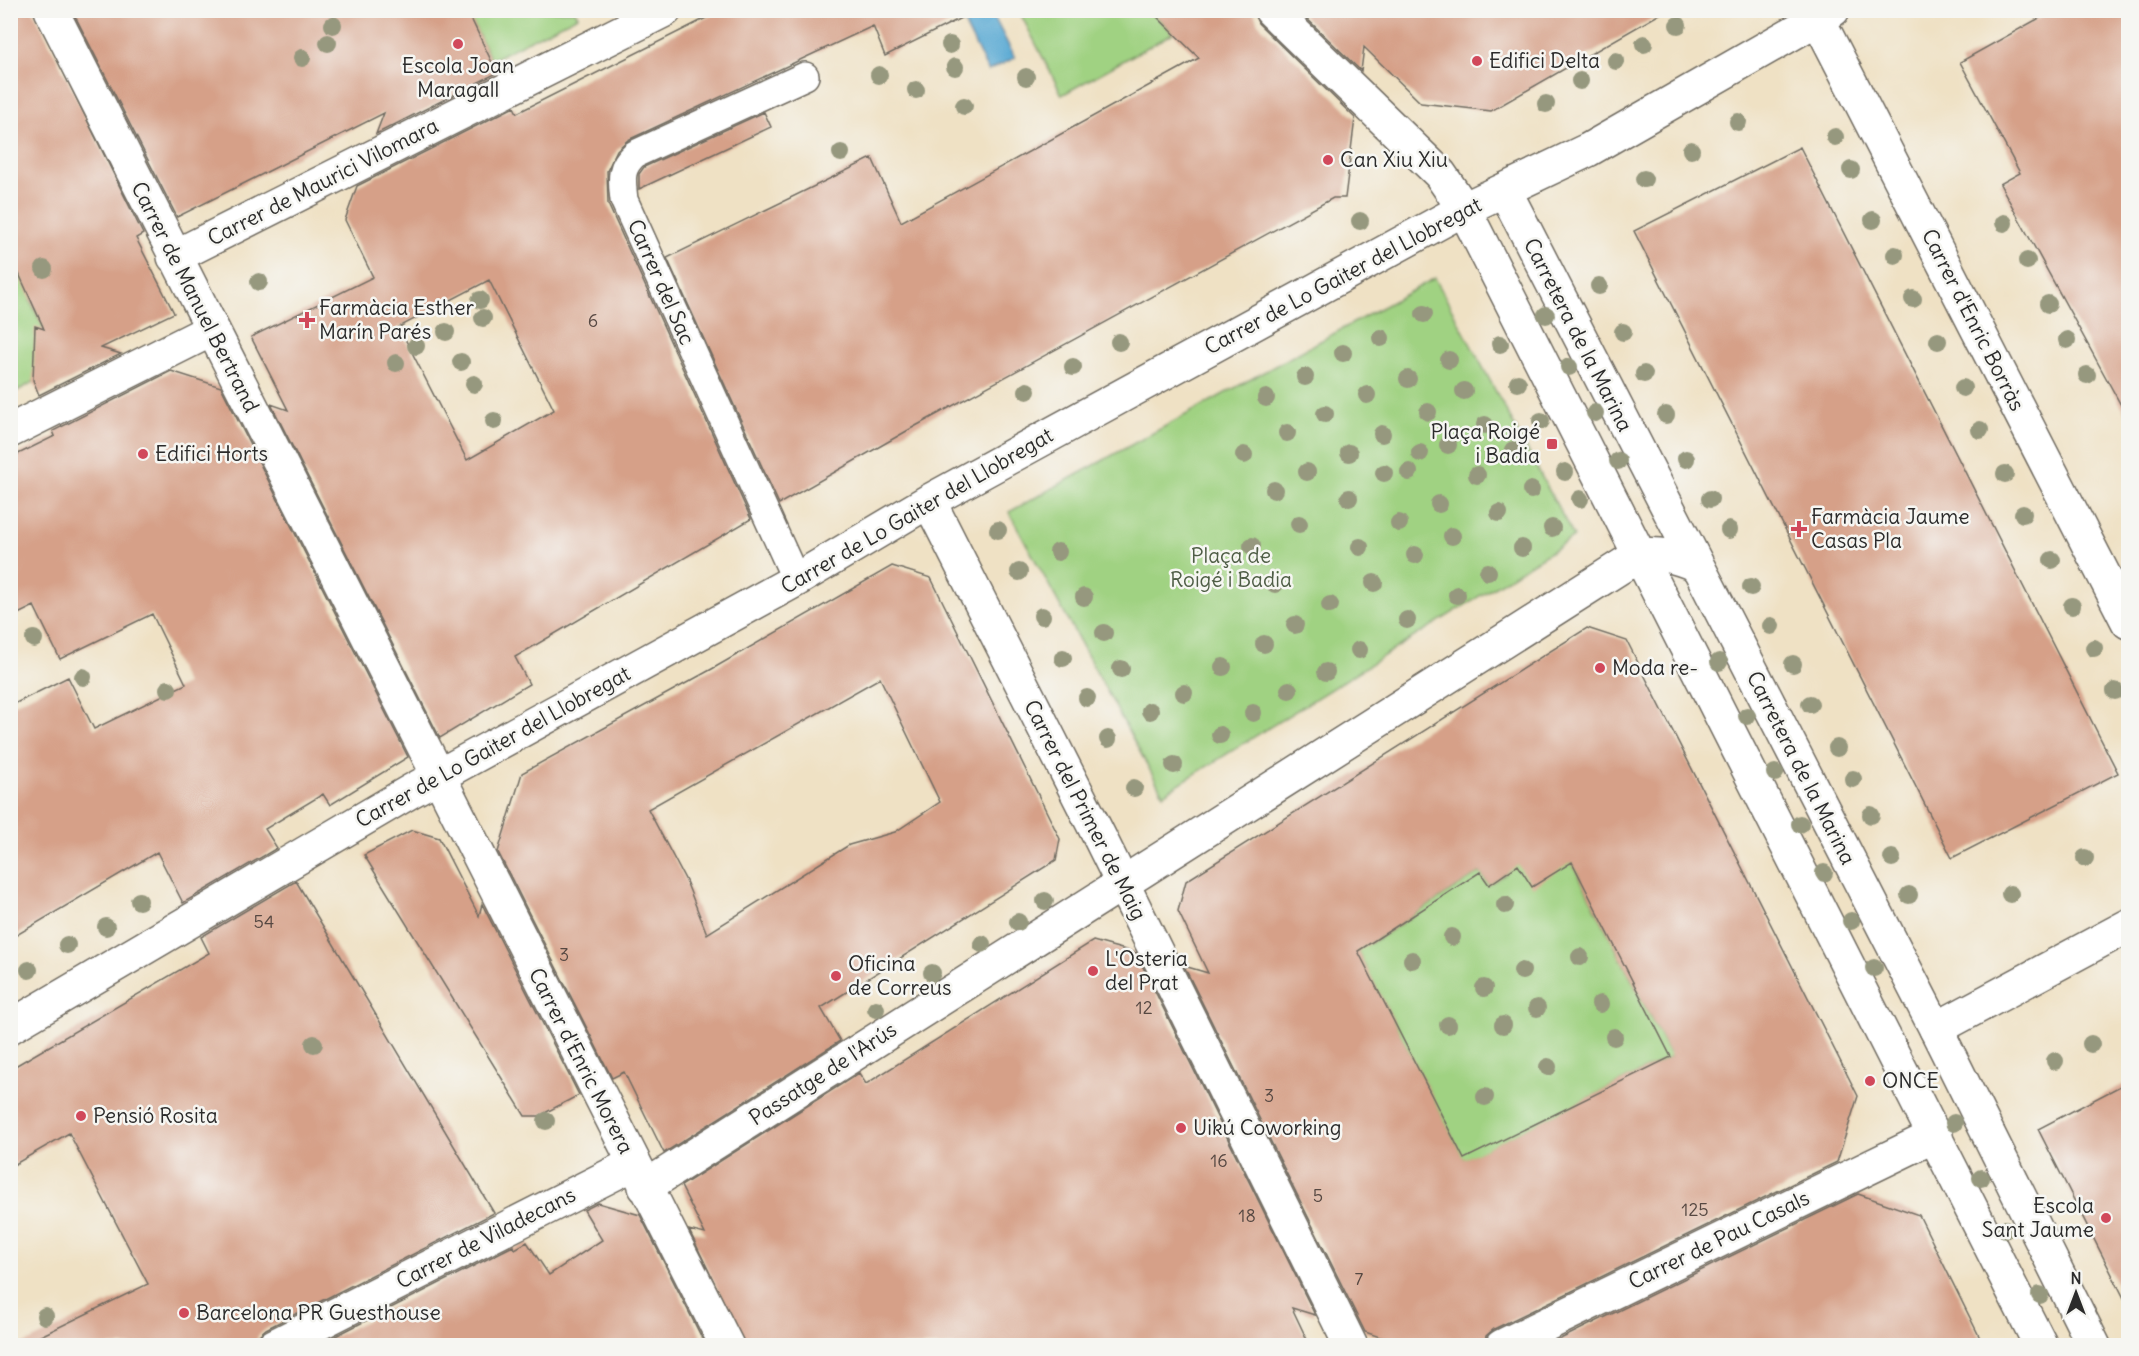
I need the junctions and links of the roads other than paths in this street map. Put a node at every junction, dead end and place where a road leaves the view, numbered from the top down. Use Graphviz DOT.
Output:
graph roads {
  1 [pos="51,10"];
  2 [pos="666,10"];
  3 [pos="1270,10"];
  4 [pos="1826,15"];
  5 [pos="805,76"];
  6 [pos="1505,191"];
  7 [pos="1464,209"];
  8 [pos="174,257"];
  9 [pos="211,330"];
  10 [pos="10,431"];
  11 [pos="929,501"];
  12 [pos="1639,555"];
  13 [pos="1696,565"];
  14 [pos="795,580"];
  15 [pos="2128,622"];
  16 [pos="439,775"];
  17 [pos="1122,881"];
  18 [pos="2128,926"];
  19 [pos="10,1027"];
  20 [pos="1936,1029"];
  21 [pos="1936,1135"];
  22 [pos="639,1175"];
  23 [pos="274,1346"];
  24 [pos="727,1346"];
  25 [pos="1351,1346"];
  26 [pos="1502,1346"];
  27 [pos="2042,1346"];
  28 [pos="2094,1346"];
  1 -- 8 [label="street, Carrer de Manuel Bertrand"];
  2 -- 8 [label="street, Carrer de Maurici Vilomara"];
  3 -- 7 [label="street, Carretera de la Marina"];
  4 -- 6 [label="street, Carrer de Lo Gaiter del Llobregat"];
  4 -- 15 [label="street, Carrer d'Enric Borràs"];
  5 -- 14 [label="lane, Carrer del Sac"];
  6 -- 7 [label="street, Carrer de Lo Gaiter del Llobregat"];
  6 -- 13 [label="street, Carretera de la Marina"];
  7 -- 11 [label="street, Carrer de Lo Gaiter del Llobregat"];
  7 -- 12 [label="street, Carretera de la Marina"];
  8 -- 9 [label="street, Carrer de Manuel Bertrand"];
  9 -- 10 [label="street"];
  9 -- 16 [label="street, Carrer de Manuel Bertrand"];
  11 -- 14 [label="street, Carrer de Lo Gaiter del Llobregat"];
  11 -- 17 [label="street, Carrer del Primer de Maig"];
  12 -- 13 [label="street"];
  12 -- 17 [label="street"];
  12 -- 21 [label="street, Carretera de la Marina"];
  13 -- 20 [label="street, Carretera de la Marina"];
  14 -- 16 [label="street, Carrer de Lo Gaiter del Llobregat"];
  16 -- 19 [label="street, Carrer de Lo Gaiter del Llobregat"];
  16 -- 22 [label="street, Carrer d'Enric Morera"];
  17 -- 22 [label="street, Passatge de l'Arús"];
  17 -- 25 [label="street, Carrer del Primer de Maig"];
  18 -- 20 [label="street"];
  20 -- 28 [label="street, Carretera de la Marina"];
  21 -- 26 [label="street, Carrer de Pau Casals"];
  21 -- 27 [label="street, Carretera de la Marina"];
  22 -- 23 [label="street, Carrer de Viladecans"];
  22 -- 24 [label="street, Carrer d'Enric Morera"];
}
